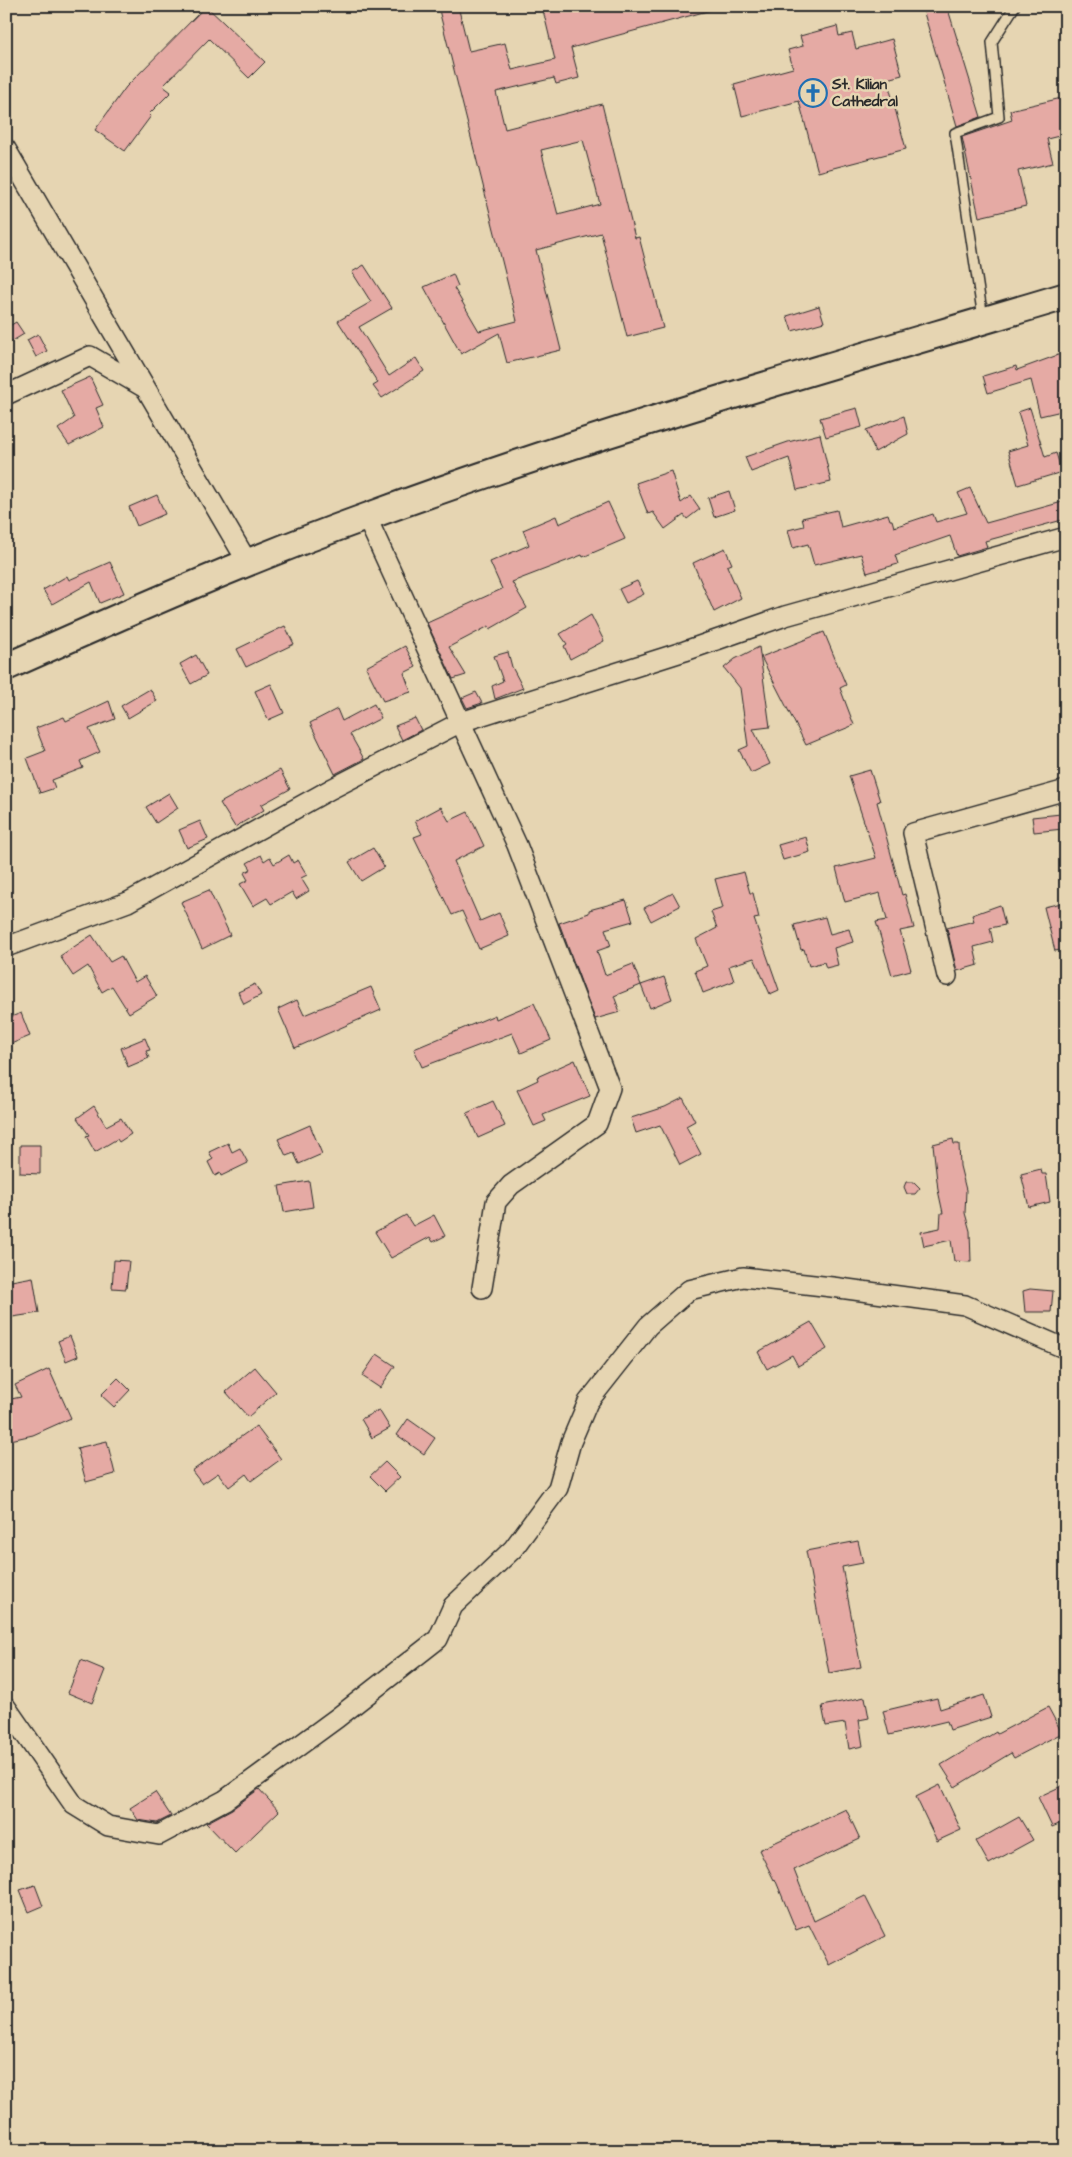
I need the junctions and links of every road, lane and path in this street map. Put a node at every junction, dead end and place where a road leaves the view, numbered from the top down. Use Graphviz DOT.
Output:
graph roads {
  1 [pos="1015,6"];
  2 [pos="6,149"];
  3 [pos="1066,296"];
  4 [pos="984,320"];
  5 [pos="146,389"];
  6 [pos="6,395"];
  7 [pos="366,516"];
  8 [pos="1066,537"];
  9 [pos="248,563"];
  10 [pos="6,667"];
  11 [pos="461,722"];
  12 [pos="1066,790"];
  13 [pos="6,947"];
  14 [pos="947,976"];
  15 [pos="482,1288"];
  16 [pos="1066,1348"];
  17 [pos="6,1707"];
  1 -- 4 [label="lane"];
  2 -- 5 [label="street"];
  3 -- 4 [label="main road"];
  4 -- 7 [label="main road"];
  5 -- 6 [label="street"];
  5 -- 9 [label="street"];
  7 -- 9 [label="main road"];
  7 -- 11 [label="street"];
  8 -- 11 [label="street"];
  9 -- 10 [label="main road"];
  11 -- 13 [label="street"];
  11 -- 15 [label="street"];
  12 -- 14 [label="street"];
  16 -- 17 [label="street"];
}
